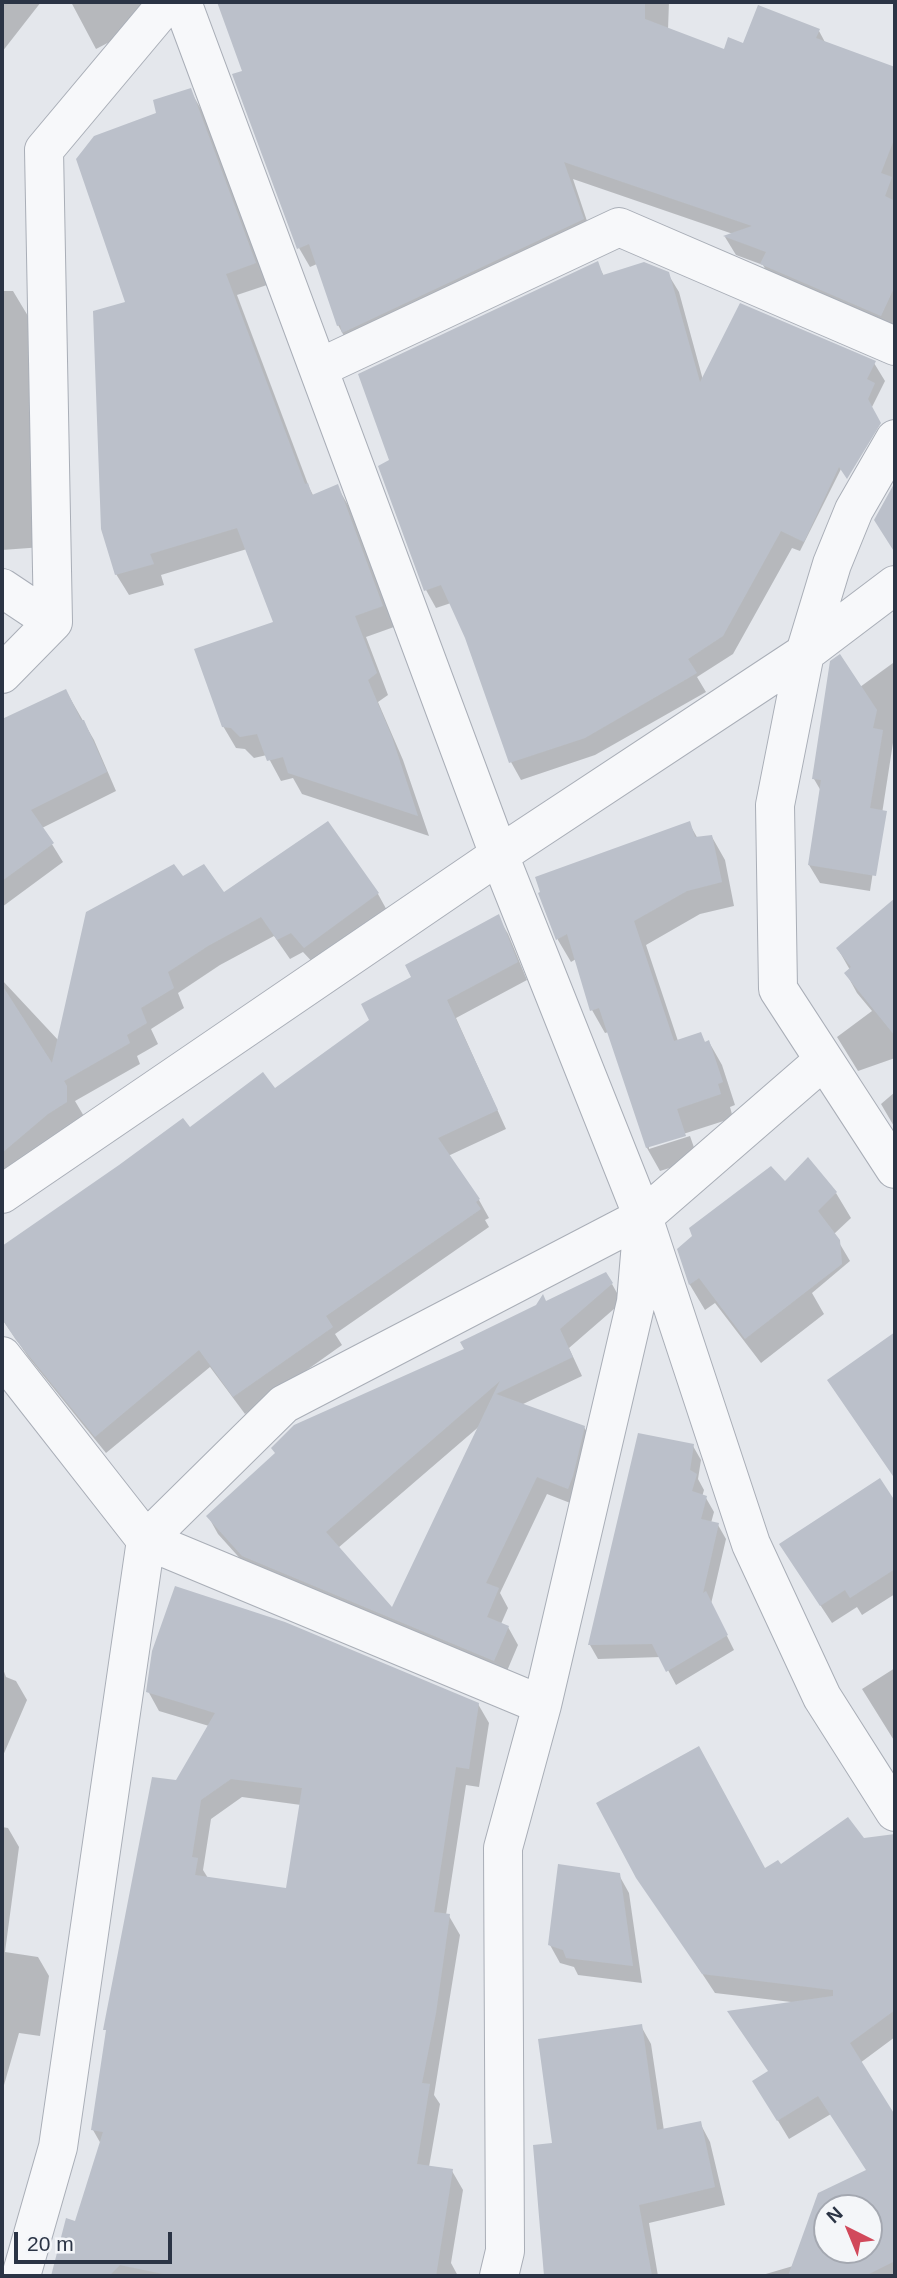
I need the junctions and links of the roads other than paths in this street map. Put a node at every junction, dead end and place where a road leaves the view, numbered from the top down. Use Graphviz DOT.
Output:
graph roads {
  1 [pos="168,2"];
  2 [pos="182,2"];
  3 [pos="895,346"];
  4 [pos="319,368"];
  5 [pos="895,439"];
  6 [pos="895,585"];
  7 [pos="2,587"];
  8 [pos="53,622"];
  9 [pos="805,653"];
  10 [pos="2,674"];
  11 [pos="499,855"];
  12 [pos="824,1060"];
  13 [pos="895,1169"];
  14 [pos="2,1194"];
  15 [pos="643,1217"];
  16 [pos="2,1356"];
  17 [pos="146,1540"];
  18 [pos="542,1705"];
  19 [pos="895,1812"];
  20 [pos="21,2276"];
  21 [pos="499,2276"];
  1 -- 8 [label="street"];
  2 -- 4 [label="street"];
  3 -- 4 [label="street"];
  4 -- 11 [label="street"];
  5 -- 9 [label="street"];
  6 -- 9 [label="street"];
  7 -- 8 [label="street"];
  8 -- 10 [label="street"];
  9 -- 11 [label="street"];
  9 -- 12 [label="street"];
  11 -- 14 [label="street"];
  11 -- 15 [label="street"];
  12 -- 13 [label="street"];
  12 -- 15 [label="street"];
  15 -- 17 [label="street"];
  15 -- 18 [label="street"];
  15 -- 19 [label="street"];
  16 -- 17 [label="street"];
  17 -- 18 [label="street"];
  17 -- 20 [label="street"];
  18 -- 21 [label="street"];
}
